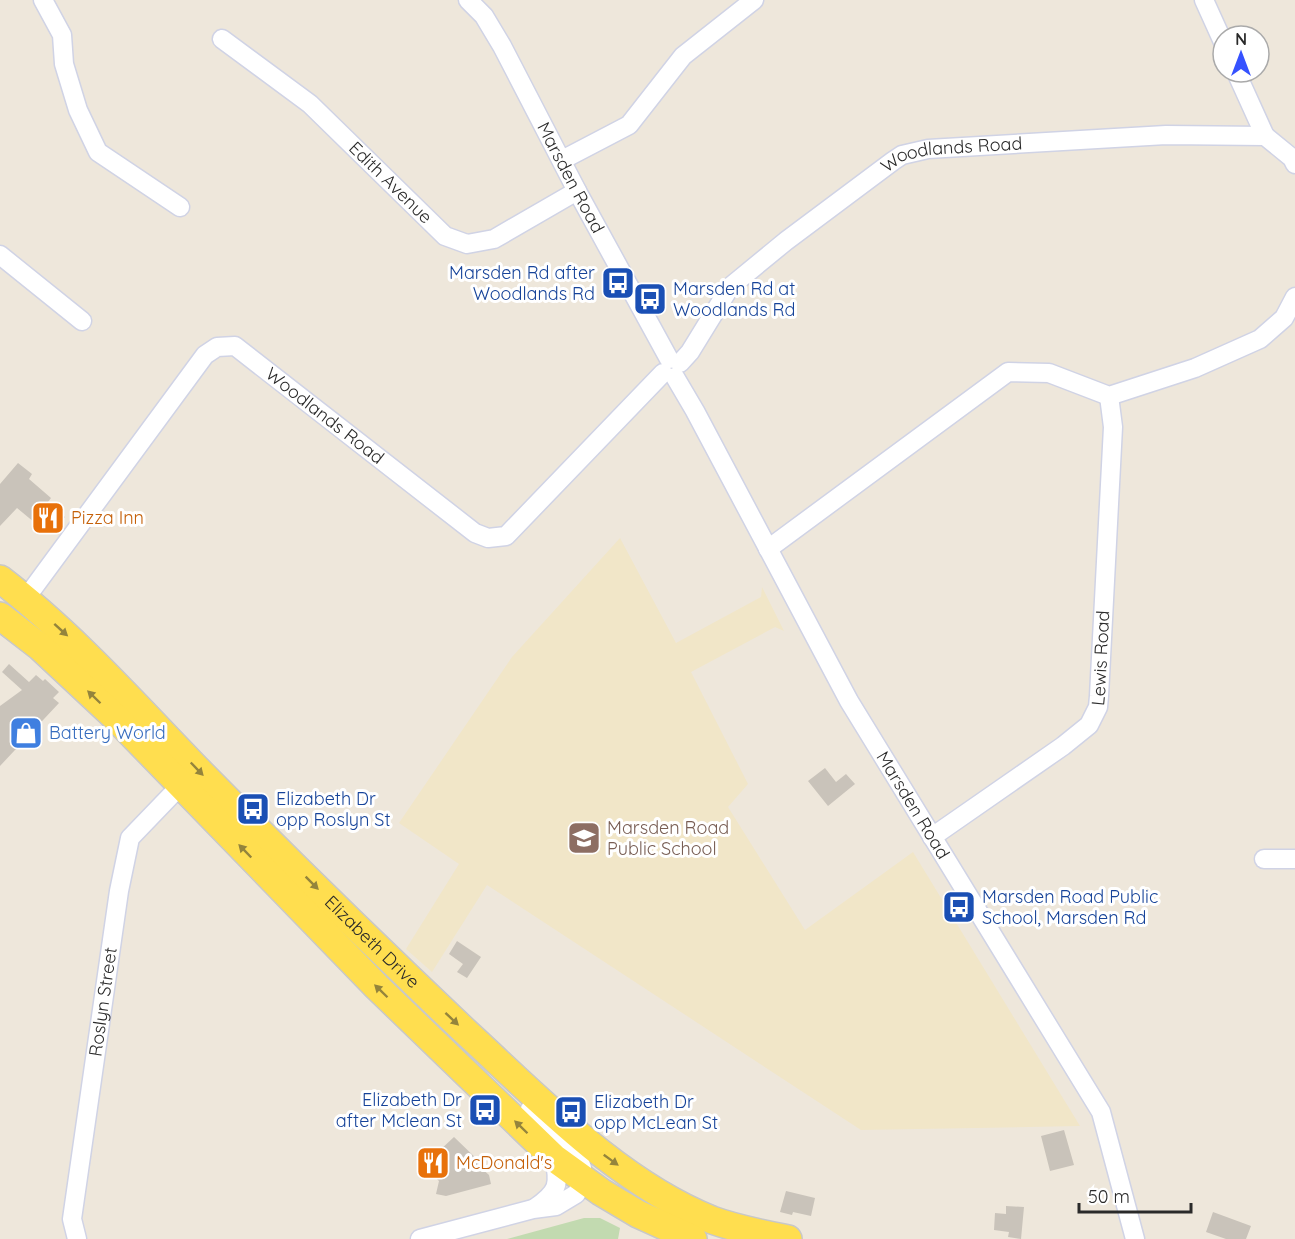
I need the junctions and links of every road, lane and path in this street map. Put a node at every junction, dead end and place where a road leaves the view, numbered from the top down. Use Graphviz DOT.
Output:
graph roads {
  1 [pos="43,0"];
  2 [pos="468,0"];
  3 [pos="754,0"];
  4 [pos="1204,0"];
  5 [pos="1215,24"];
  6 [pos="222,39"];
  7 [pos="1241,84"];
  8 [pos="1265,136"];
  9 [pos="562,160"];
  10 [pos="1295,164"];
  11 [pos="577,190"];
  12 [pos="180,207"];
  13 [pos="0,255"];
  14 [pos="1295,297"];
  15 [pos="82,321"];
  16 [pos="672,368"];
  17 [pos="1109,396"];
  18 [pos="768,549"];
  19 [pos="0,579"];
  20 [pos="26,598"];
  21 [pos="5,622"];
  22 [pos="181,785"];
  23 [pos="932,837"];
  24 [pos="1264,859"];
  25 [pos="1295,859"];
  26 [pos="504,1067"];
  27 [pos="554,1158"];
  28 [pos="581,1178"];
  29 [pos="533,1209"];
  30 [pos="77,1239"];
  31 [pos="420,1239"];
  32 [pos="693,1239"];
  33 [pos="788,1239"];
  34 [pos="1135,1239"];
  1 -- 12 [label="street"];
  2 -- 9 [label="street, Marsden Road"];
  3 -- 9 [label="street"];
  4 -- 5 [label="street"];
  6 -- 11 [label="street, Edith Avenue"];
  7 -- 8 [label="street"];
  8 -- 10 [label="street"];
  8 -- 16 [label="street, Woodlands Road"];
  9 -- 11 [label="street, Marsden Road"];
  11 -- 16 [label="street, Marsden Road"];
  13 -- 15 [label="street"];
  14 -- 17 [label="street"];
  16 -- 18 [label="street, Marsden Road"];
  16 -- 20 [label="street, Woodlands Road"];
  17 -- 18 [label="street"];
  17 -- 23 [label="street, Lewis Road"];
  18 -- 23 [label="street, Marsden Road"];
  19 -- 20 [label="main road, Elizabeth Drive"];
  20 -- 26 [label="main road, Elizabeth Drive, one-way"];
  22 -- 21 [label="main road, Elizabeth Drive, one-way"];
  27 -- 22 [label="main road, Elizabeth Drive, one-way"];
  22 -- 30 [label="street, Roslyn Street"];
  23 -- 34 [label="street, Marsden Road"];
  24 -- 25 [label="street"];
  26 -- 28 [label="street"];
  26 -- 33 [label="main road, Elizabeth Drive, one-way"];
  27 -- 28 [label="main road, Elizabeth Drive"];
  27 -- 29 [label="street"];
  28 -- 29 [label="street"];
  28 -- 32 [label="main road, Elizabeth Drive"];
  29 -- 31 [label="street"];
}
